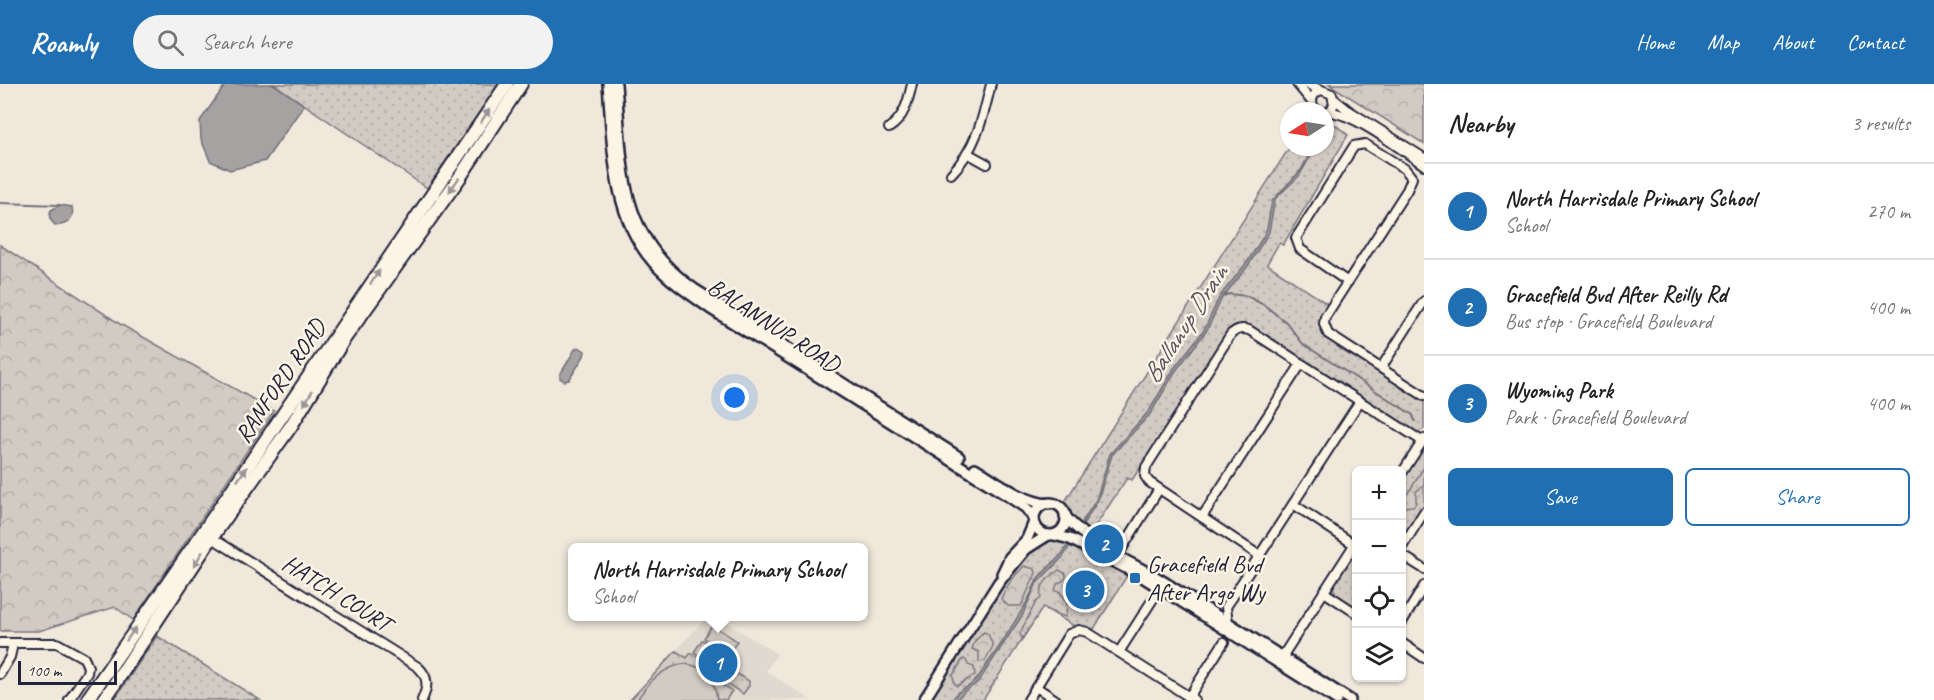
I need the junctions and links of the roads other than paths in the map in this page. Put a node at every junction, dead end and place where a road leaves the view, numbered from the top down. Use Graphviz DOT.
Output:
graph roads {
  1 [pos="507,84"];
  2 [pos="521,84"];
  3 [pos="608,84"];
  4 [pos="616,84"];
  5 [pos="912,84"];
  6 [pos="991,84"];
  7 [pos="1296,84"];
  8 [pos="1306,84"];
  9 [pos="1322,90"];
  10 [pos="1333,98"];
  11 [pos="1309,102"];
  12 [pos="1313,102"];
  13 [pos="1334,102"];
  14 [pos="1334,113"];
  15 [pos="889,128"];
  16 [pos="969,154"];
  17 [pos="1424,158"];
  18 [pos="987,164"];
  19 [pos="1424,165"];
  20 [pos="951,174"];
  21 [pos="1348,282"];
  22 [pos="1424,301"];
  23 [pos="725,313"];
  24 [pos="1301,364"];
  25 [pos="1381,368"];
  26 [pos="1424,396"];
  27 [pos="1360,401"];
  28 [pos="1423,440"];
  29 [pos="1406,466"];
  30 [pos="1160,489"];
  31 [pos="1049,504"];
  32 [pos="1293,504"];
  33 [pos="1424,512"];
  34 [pos="1065,516"];
  35 [pos="1202,517"];
  36 [pos="1034,521"];
  37 [pos="208,534"];
  38 [pos="1051,535"];
  39 [pos="1406,539"];
  40 [pos="1352,541"];
  41 [pos="1352,550"];
  42 [pos="1118,555"];
  43 [pos="1260,556"];
  44 [pos="1406,558"];
  45 [pos="1424,569"];
  46 [pos="999,582"];
  47 [pos="1424,586"];
  48 [pos="1160,588"];
  49 [pos="1324,592"];
  50 [pos="1226,607"];
  51 [pos="1211,611"];
  52 [pos="1352,611"];
  53 [pos="1406,614"];
  54 [pos="1225,625"];
  55 [pos="1236,637"];
  56 [pos="1224,642"];
  57 [pos="0,644"];
  58 [pos="13,644"];
  59 [pos="1406,646"];
  60 [pos="1119,652"];
  61 [pos="1282,657"];
  62 [pos="1424,658"];
  63 [pos="0,674"];
  64 [pos="1036,687"];
  65 [pos="1190,699"];
  66 [pos="69,700"];
  67 [pos="87,700"];
  68 [pos="104,700"];
  69 [pos="422,700"];
  70 [pos="924,700"];
  71 [pos="1028,700"];
  72 [pos="1056,700"];
  73 [pos="1337,700"];
  74 [pos="1350,700"];
  37 -- 1 [label="main road, RANFORD ROAD, one-way"];
  2 -- 37 [label="main road, RANFORD ROAD, one-way"];
  3 -- 23 [label="street, BALANNUP ROAD"];
  4 -- 23 [label="street, BALANNUP ROAD"];
  5 -- 15 [label="street"];
  6 -- 16 [label="street"];
  7 -- 11 [label="street"];
  8 -- 9 [label="street"];
  9 -- 10 [label="street"];
  9 -- 12 [label="street"];
  10 -- 13 [label="street"];
  10 -- 17 [label="street"];
  14 -- 19 [label="street"];
  16 -- 18 [label="street"];
  16 -- 20 [label="street"];
  21 -- 21 [label="street"];
  21 -- 25 [label="street"];
  22 -- 25 [label="street"];
  23 -- 31 [label="street, BALANNUP ROAD"];
  23 -- 36 [label="street, BALANNUP ROAD"];
  24 -- 27 [label="street"];
  24 -- 30 [label="street"];
  24 -- 35 [label="street"];
  25 -- 26 [label="street"];
  27 -- 28 [label="street"];
  27 -- 32 [label="street"];
  28 -- 29 [label="street"];
  30 -- 35 [label="street"];
  30 -- 42 [label="street"];
  31 -- 34 [label="street"];
  31 -- 36 [label="street"];
  32 -- 40 [label="street"];
  32 -- 43 [label="street"];
  33 -- 39 [label="street"];
  34 -- 38 [label="street"];
  34 -- 42 [label="street"];
  35 -- 43 [label="street"];
  36 -- 38 [label="street"];
  36 -- 46 [label="street"];
  67 -- 37 [label="main road, RANFORD ROAD, one-way"];
  37 -- 68 [label="main road, RANFORD ROAD, one-way"];
  37 -- 69 [label="street, HATCH COURT"];
  38 -- 46 [label="street"];
  38 -- 48 [label="street"];
  41 -- 49 [label="street"];
  42 -- 51 [label="street"];
  43 -- 50 [label="street"];
  44 -- 45 [label="street"];
  46 -- 70 [label="street"];
  47 -- 53 [label="street"];
  48 -- 54 [label="street"];
  48 -- 60 [label="street"];
  49 -- 52 [label="street"];
  49 -- 61 [label="street"];
  50 -- 51 [label="street"];
  50 -- 54 [label="street"];
  51 -- 54 [label="street"];
  54 -- 55 [label="street"];
  54 -- 56 [label="street"];
  54 -- 61 [label="street"];
  55 -- 56 [label="street"];
  55 -- 73 [label="street"];
  56 -- 65 [label="street"];
  57 -- 58 [label="street"];
  58 -- 63 [label="street"];
  58 -- 66 [label="street"];
  59 -- 62 [label="street"];
  60 -- 64 [label="street"];
  60 -- 65 [label="street"];
  61 -- 74 [label="street"];
  64 -- 71 [label="street"];
  64 -- 72 [label="street"];
}
